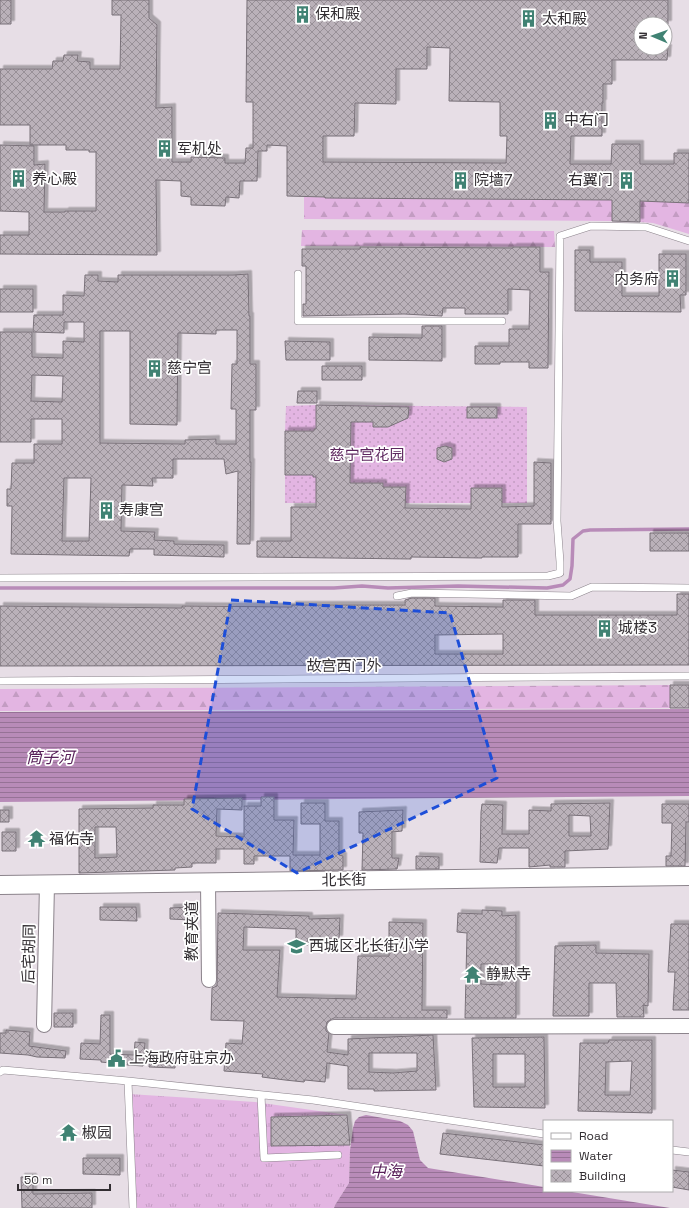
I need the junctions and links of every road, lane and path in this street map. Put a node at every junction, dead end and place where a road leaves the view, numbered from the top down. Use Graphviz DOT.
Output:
graph roads {
  1 [pos="689,241"];
  2 [pos="298,274"];
  3 [pos="502,321"];
  4 [pos="0,578"];
  5 [pos="689,588"];
  6 [pos="397,596"];
  7 [pos="689,676"];
  8 [pos="0,681"];
  9 [pos="689,876"];
  10 [pos="208,882"];
  11 [pos="47,884"];
  12 [pos="0,885"];
  13 [pos="209,980"];
  14 [pos="44,1025"];
  15 [pos="689,1026"];
  16 [pos="334,1027"];
  17 [pos="0,1072"];
  18 [pos="128,1081"];
  19 [pos="261,1095"];
  20 [pos="543,1134"];
  21 [pos="673,1150"];
  22 [pos="689,1152"];
  23 [pos="338,1155"];
  24 [pos="133,1208"];
  1 -- 4 [label="lane"];
  2 -- 3 [label="lane"];
  5 -- 6 [label="lane"];
  7 -- 8 [label="lane, 故宫西门外"];
  9 -- 10 [label="street, 北长街"];
  10 -- 11 [label="street, 北长街"];
  10 -- 13 [label="street, 教育夹道"];
  11 -- 12 [label="street, 北长街"];
  11 -- 14 [label="street, 后宅胡同"];
  15 -- 16 [label="street"];
  17 -- 18 [label="lane"];
  18 -- 19 [label="lane"];
  18 -- 24 [label="lane"];
  19 -- 20 [label="lane"];
  19 -- 23 [label="lane"];
  21 -- 22 [label="lane"];
}
